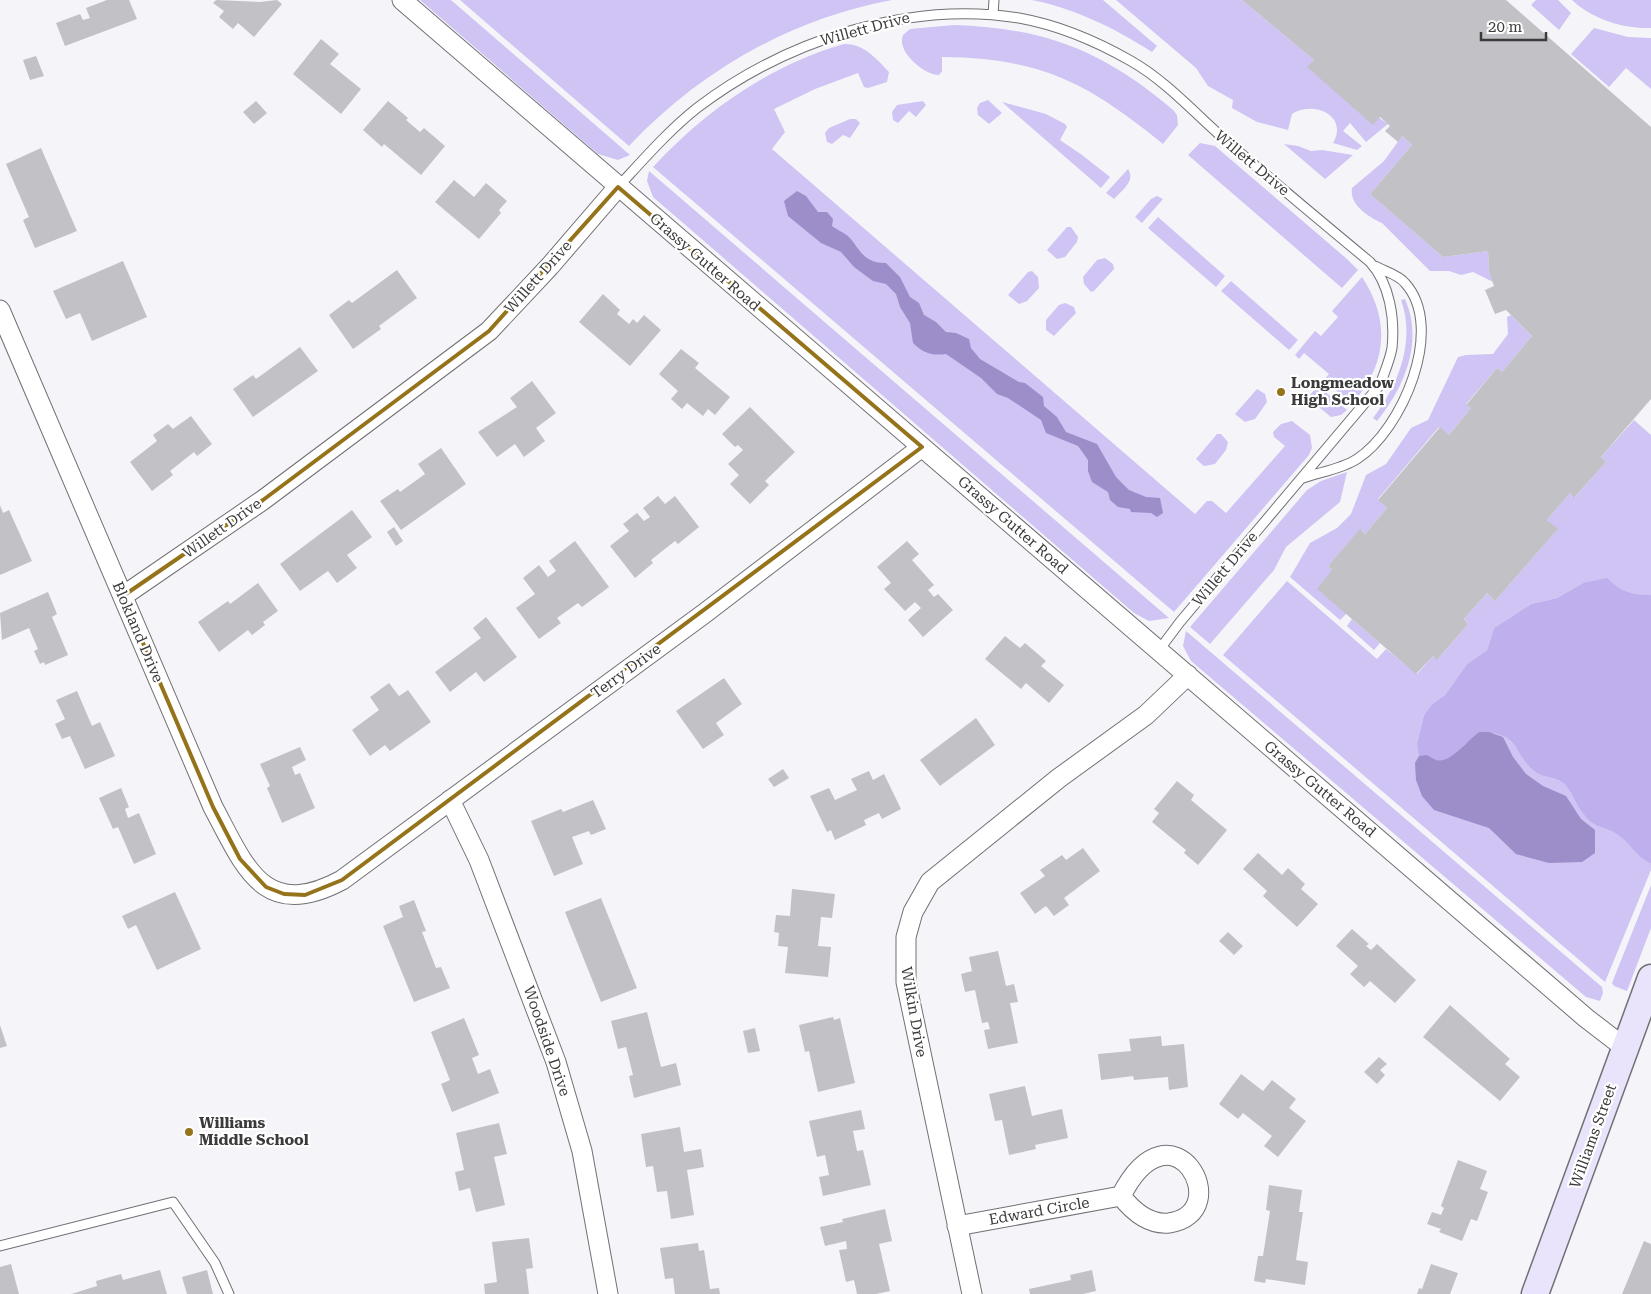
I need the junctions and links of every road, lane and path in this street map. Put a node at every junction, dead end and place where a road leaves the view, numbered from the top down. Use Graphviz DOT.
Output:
graph roads {
  1 [pos="402,0"];
  2 [pos="994,0"];
  3 [pos="994,14"];
  4 [pos="618,187"];
  5 [pos="1374,266"];
  6 [pos="0,310"];
  7 [pos="922,447"];
  8 [pos="1302,478"];
  9 [pos="123,596"];
  10 [pos="1159,650"];
  11 [pos="1188,675"];
  12 [pos="450,800"];
  13 [pos="326,889"];
  14 [pos="1651,978"];
  15 [pos="1625,1048"];
  16 [pos="1121,1196"];
  17 [pos="958,1226"];
  18 [pos="0,1246"];
  19 [pos="229,1294"];
  20 [pos="608,1294"];
  21 [pos="972,1294"];
  22 [pos="1535,1294"];
  1 -- 4 [label="street, Grassy Gutter Road"];
  2 -- 3 [label="lane"];
  3 -- 4 [label="lane, Willett Drive"];
  3 -- 5 [label="lane, Willett Drive"];
  4 -- 7 [label="street, Grassy Gutter Road"];
  4 -- 9 [label="street, Willett Drive"];
  5 -- 8 [label="lane, Willett Drive"];
  5 -- 8 [label="lane"];
  6 -- 9 [label="street, Blokland Drive"];
  7 -- 10 [label="street, Grassy Gutter Road"];
  7 -- 12 [label="street, Terry Drive"];
  8 -- 10 [label="lane, Willett Drive"];
  9 -- 13 [label="street, Blokland Drive"];
  10 -- 11 [label="street, Grassy Gutter Road"];
  11 -- 15 [label="street, Grassy Gutter Road"];
  11 -- 17 [label="street, Wilkin Drive"];
  12 -- 13 [label="street, Terry Drive"];
  12 -- 20 [label="street, Woodside Drive"];
  14 -- 15 [label="main road, Williams Street"];
  15 -- 22 [label="main road, Williams Street"];
  16 -- 17 [label="street, Edward Circle"];
  17 -- 21 [label="street, Wilkin Drive"];
  18 -- 19 [label="lane"];
}
